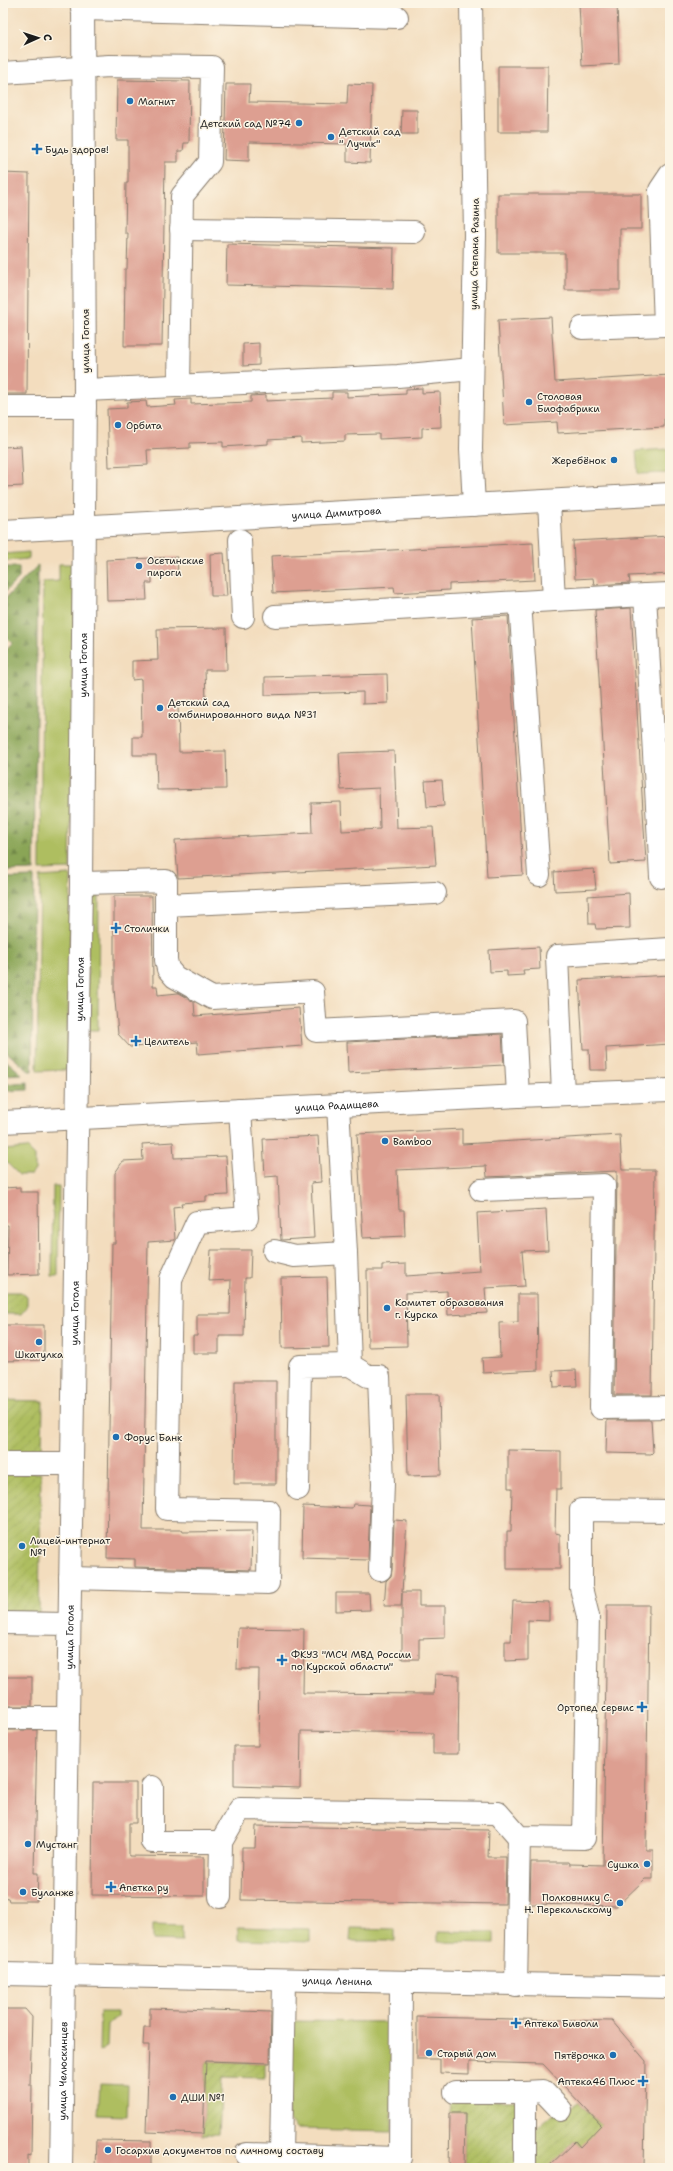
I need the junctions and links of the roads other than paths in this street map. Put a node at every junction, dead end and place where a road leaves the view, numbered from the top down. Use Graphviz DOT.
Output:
graph roads {
  1 [pos="471,3"];
  2 [pos="83,6"];
  3 [pos="397,17"];
  4 [pos="83,67"];
  5 [pos="3,73"];
  6 [pos="670,174"];
  7 [pos="181,229"];
  8 [pos="414,232"];
  9 [pos="666,239"];
  10 [pos="668,325"];
  11 [pos="582,328"];
  12 [pos="472,369"];
  13 [pos="180,386"];
  14 [pos="85,398"];
  15 [pos="3,407"];
  16 [pos="670,494"];
  17 [pos="548,501"];
  18 [pos="474,505"];
  19 [pos="84,526"];
  20 [pos="3,531"];
  21 [pos="240,540"];
  22 [pos="670,594"];
  23 [pos="645,595"];
  24 [pos="554,600"];
  25 [pos="520,602"];
  26 [pos="275,616"];
  27 [pos="243,617"];
  28 [pos="539,875"];
  29 [pos="661,877"];
  30 [pos="81,883"];
  31 [pos="435,893"];
  32 [pos="166,905"];
  33 [pos="670,949"];
  34 [pos="670,1090"];
  35 [pos="563,1094"];
  36 [pos="518,1096"];
  37 [pos="338,1105"];
  38 [pos="240,1110"];
  39 [pos="77,1118"];
  40 [pos="3,1122"];
  41 [pos="481,1190"];
  42 [pos="274,1251"];
  43 [pos="346,1253"];
  44 [pos="350,1365"];
  45 [pos="670,1407"];
  46 [pos="3,1464"];
  47 [pos="72,1464"];
  48 [pos="298,1489"];
  49 [pos="670,1511"];
  50 [pos="380,1570"];
  51 [pos="70,1578"];
  52 [pos="3,1623"];
  53 [pos="69,1624"];
  54 [pos="3,1718"];
  55 [pos="68,1718"];
  56 [pos="152,1787"];
  57 [pos="519,1837"];
  58 [pos="221,1842"];
  59 [pos="220,1898"];
  60 [pos="3,1974"];
  61 [pos="64,1975"];
  62 [pos="284,1980"];
  63 [pos="401,1982"];
  64 [pos="516,1985"];
  65 [pos="670,1987"];
  66 [pos="454,2092"];
  67 [pos="525,2092"];
  68 [pos="561,2110"];
  69 [pos="265,2158"];
  70 [pos="61,2168"];
  71 [pos="524,2168"];
  1 -- 12 [label="street, улица Степана Разина"];
  2 -- 3 [label="street"];
  2 -- 4 [label="street, улица Гоголя"];
  4 -- 5 [label="street"];
  4 -- 7 [label="street"];
  4 -- 14 [label="street, улица Гоголя"];
  6 -- 9 [label="street"];
  7 -- 8 [label="street"];
  7 -- 13 [label="street"];
  9 -- 10 [label="street"];
  10 -- 11 [label="street"];
  12 -- 13 [label="street"];
  12 -- 18 [label="street, улица Степана Разина"];
  13 -- 14 [label="street"];
  14 -- 15 [label="street"];
  14 -- 19 [label="street, улица Гоголя"];
  16 -- 17 [label="street, улица Димитрова"];
  17 -- 18 [label="street, улица Димитрова"];
  17 -- 24 [label="street"];
  18 -- 19 [label="street, улица Димитрова"];
  19 -- 20 [label="street, улица Димитрова"];
  19 -- 30 [label="street, улица Гоголя"];
  21 -- 27 [label="street"];
  22 -- 23 [label="street"];
  23 -- 24 [label="street"];
  23 -- 29 [label="street"];
  24 -- 25 [label="street"];
  25 -- 26 [label="street"];
  25 -- 28 [label="street"];
  30 -- 32 [label="street"];
  30 -- 39 [label="street, улица Гоголя"];
  31 -- 32 [label="street"];
  32 -- 36 [label="street"];
  33 -- 35 [label="street"];
  34 -- 35 [label="street, улица Радищева"];
  35 -- 36 [label="street, улица Радищева"];
  36 -- 37 [label="street, улица Радищева"];
  37 -- 38 [label="street, улица Радищева"];
  37 -- 43 [label="street"];
  38 -- 39 [label="street, улица Радищева"];
  38 -- 51 [label="street"];
  39 -- 40 [label="street, улица Радищева"];
  39 -- 47 [label="street, улица Гоголя"];
  41 -- 45 [label="street"];
  42 -- 43 [label="street"];
  43 -- 44 [label="street"];
  44 -- 48 [label="street"];
  44 -- 50 [label="street"];
  46 -- 47 [label="street"];
  47 -- 51 [label="street, улица Гоголя"];
  49 -- 57 [label="street"];
  51 -- 53 [label="street, улица Гоголя"];
  52 -- 53 [label="street"];
  53 -- 55 [label="street, улица Гоголя"];
  54 -- 55 [label="street"];
  55 -- 61 [label="street, улица Гоголя"];
  56 -- 58 [label="street"];
  57 -- 58 [label="street"];
  57 -- 64 [label="street"];
  58 -- 59 [label="street"];
  60 -- 61 [label="street, улица Ленина"];
  61 -- 62 [label="street, улица Ленина"];
  61 -- 70 [label="street, улица Челюскинцев"];
  62 -- 63 [label="street, улица Ленина"];
  62 -- 69 [label="street"];
  63 -- 64 [label="street, улица Ленина"];
  63 -- 69 [label="street"];
  64 -- 65 [label="street, улица Ленина"];
  66 -- 67 [label="street"];
  67 -- 68 [label="street"];
  67 -- 71 [label="street"];
}
